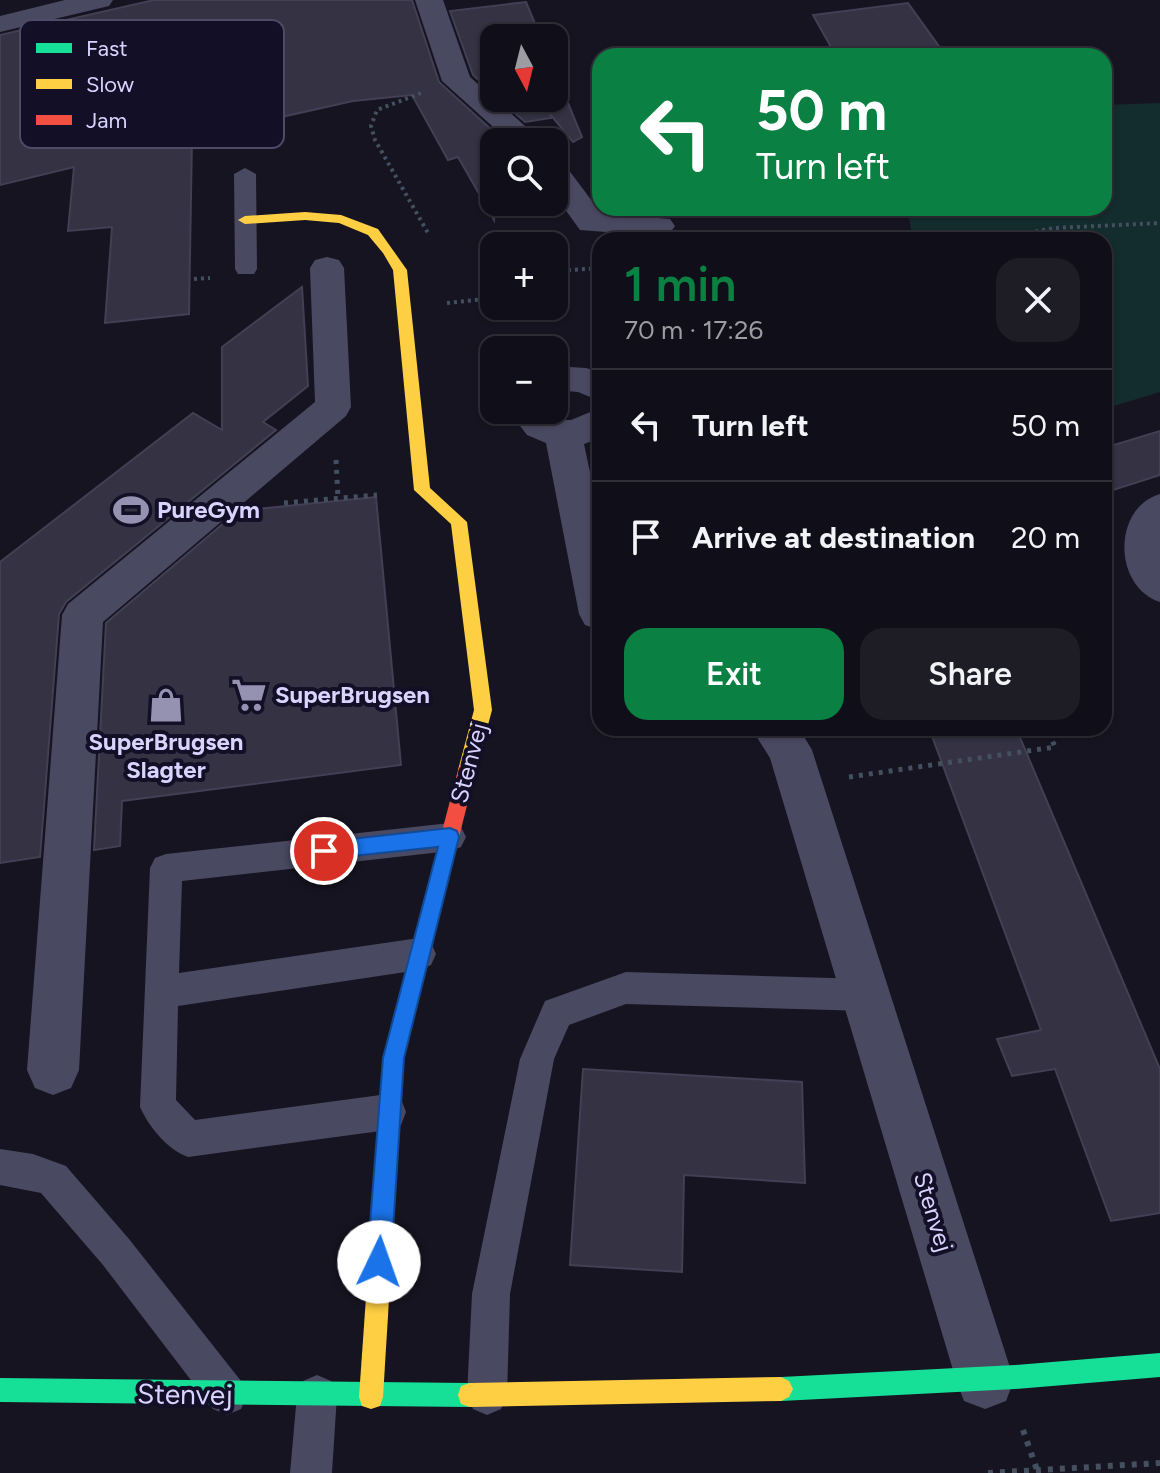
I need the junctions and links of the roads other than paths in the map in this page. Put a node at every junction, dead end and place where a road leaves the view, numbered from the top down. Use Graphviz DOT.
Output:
graph roads {
  1 [pos="99,0"];
  2 [pos="429,0"];
  3 [pos="0,24"];
  4 [pos="512,128"];
  5 [pos="245,174"];
  6 [pos="568,191"];
  7 [pos="245,220"];
  8 [pos="659,226"];
  9 [pos="327,268"];
  10 [pos="246,269"];
  11 [pos="568,379"];
  12 [pos="592,384"];
  13 [pos="536,424"];
  14 [pos="592,426"];
  15 [pos="563,434"];
  16 [pos="1160,508"];
  17 [pos="592,575"];
  18 [pos="1160,586"];
  19 [pos="779,736"];
  20 [pos="450,837"];
  21 [pos="419,954"];
  22 [pos="162,992"];
  23 [pos="866,995"];
  24 [pos="53,1070"];
  25 [pos="388,1112"];
  26 [pos="0,1167"];
  27 [pos="1160,1365"];
  28 [pos="985,1380"];
  29 [pos="0,1390"];
  30 [pos="227,1395"];
  31 [pos="317,1395"];
  32 [pos="487,1395"];
  33 [pos="371,1397"];
  34 [pos="311,1473"];
  1 -- 3 [label="street"];
  2 -- 4 [label="street"];
  5 -- 7 [label="lane"];
  6 -- 8 [label="street"];
  7 -- 10 [label="lane"];
  7 -- 20 [label="street, Stenvej"];
  9 -- 24 [label="street"];
  11 -- 12 [label="street"];
  13 -- 15 [label="street"];
  14 -- 15 [label="street"];
  15 -- 17 [label="street"];
  16 -- 18 [label="street"];
  19 -- 23 [label="street, Stenvej"];
  20 -- 21 [label="street, Stenvej"];
  20 -- 22 [label="lane"];
  21 -- 22 [label="lane"];
  21 -- 25 [label="street, Stenvej"];
  22 -- 25 [label="lane"];
  23 -- 28 [label="street, Stenvej"];
  23 -- 32 [label="lane"];
  25 -- 33 [label="street, Stenvej"];
  26 -- 30 [label="lane"];
  27 -- 28 [label="street, Stenvej"];
  28 -- 32 [label="street, Stenvej"];
  29 -- 30 [label="street, Stenvej"];
  30 -- 31 [label="street, Stenvej"];
  31 -- 33 [label="street, Stenvej"];
  31 -- 34 [label="lane"];
  32 -- 33 [label="street, Stenvej"];
}
